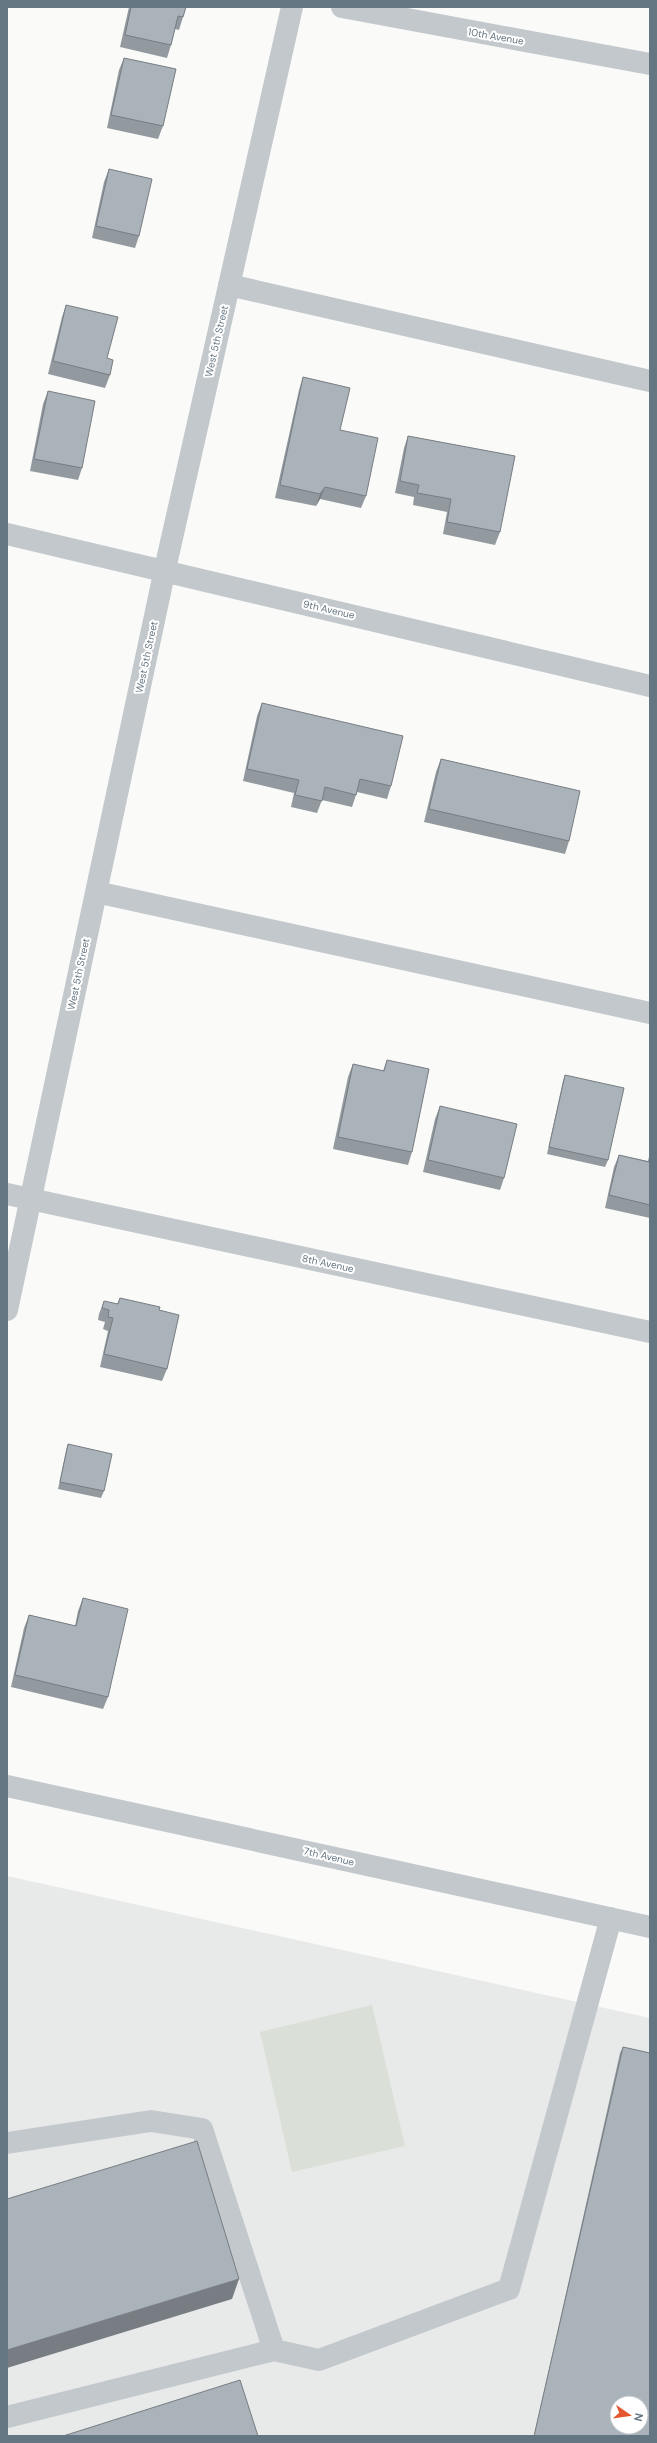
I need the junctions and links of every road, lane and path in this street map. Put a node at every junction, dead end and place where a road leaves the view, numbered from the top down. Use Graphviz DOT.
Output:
graph roads {
  1 [pos="292,7"];
  2 [pos="342,7"];
  3 [pos="650,64"];
  4 [pos="229,285"];
  5 [pos="650,381"];
  6 [pos="7,534"];
  7 [pos="165,569"];
  8 [pos="650,686"];
  9 [pos="96,892"];
  10 [pos="650,1013"];
  11 [pos="7,1194"];
  12 [pos="30,1199"];
  13 [pos="7,1310"];
  14 [pos="650,1332"];
  15 [pos="7,1786"];
  16 [pos="611,1918"];
  17 [pos="650,1927"];
  18 [pos="7,2143"];
  19 [pos="274,2350"];
  20 [pos="7,2417"];
  1 -- 4 [label="street, West 5th Street"];
  2 -- 3 [label="street, 10th Avenue"];
  4 -- 5 [label="street"];
  4 -- 7 [label="street, West 5th Street"];
  6 -- 7 [label="street, 9th Avenue"];
  7 -- 8 [label="street, 9th Avenue"];
  7 -- 9 [label="street, West 5th Street"];
  9 -- 10 [label="street"];
  9 -- 12 [label="street, West 5th Street"];
  11 -- 12 [label="street, 8th Avenue"];
  12 -- 13 [label="street, West 5th Street"];
  12 -- 14 [label="street, 8th Avenue"];
  15 -- 16 [label="street, 7th Avenue"];
  16 -- 17 [label="street, 7th Avenue"];
  16 -- 19 [label="street"];
  18 -- 19 [label="street"];
  19 -- 20 [label="street"];
}
